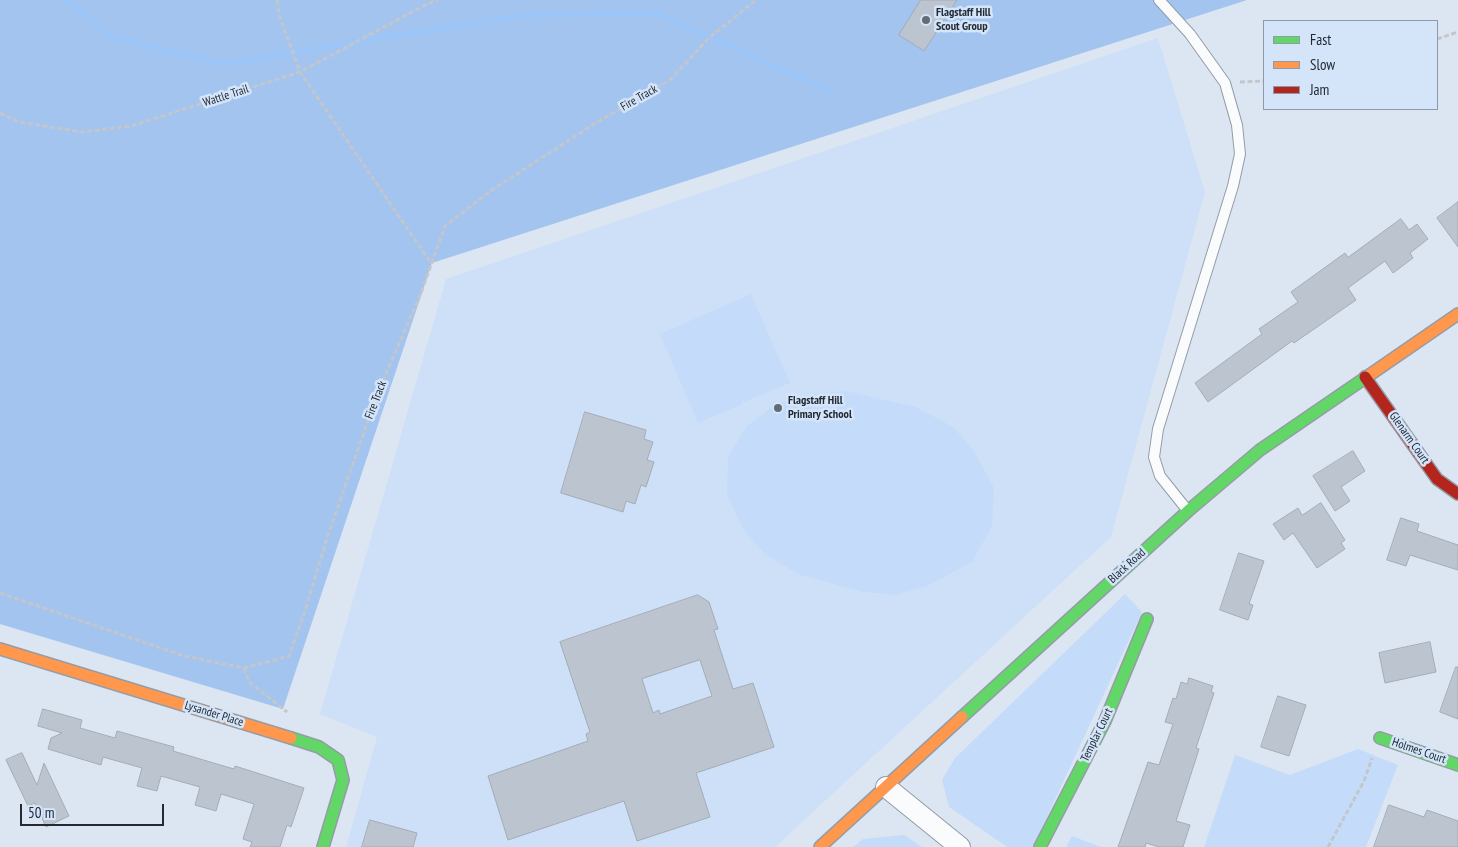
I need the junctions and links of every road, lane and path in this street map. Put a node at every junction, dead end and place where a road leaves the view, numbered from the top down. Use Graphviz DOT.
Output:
graph roads {
  1 [pos="277,0"];
  2 [pos="438,0"];
  3 [pos="756,0"];
  4 [pos="1159,0"];
  5 [pos="1458,32"];
  6 [pos="1438,39"];
  7 [pos="300,72"];
  8 [pos="1263,81"];
  9 [pos="1225,83"];
  10 [pos="0,113"];
  11 [pos="432,263"];
  12 [pos="1458,314"];
  13 [pos="1365,377"];
  14 [pos="1458,494"];
  15 [pos="1188,510"];
  16 [pos="0,593"];
  17 [pos="1147,619"];
  18 [pos="0,649"];
  19 [pos="244,668"];
  20 [pos="291,715"];
  21 [pos="1380,738"];
  22 [pos="1458,765"];
  23 [pos="886,787"];
  24 [pos="323,847"];
  25 [pos="820,847"];
  26 [pos="960,847"];
  27 [pos="1040,847"];
  28 [pos="1328,847"];
  1 -- 7 [label="path"];
  2 -- 7 [label="path, Wattle Trail"];
  3 -- 11 [label="path, Fire Track"];
  4 -- 9 [label="lane"];
  5 -- 6 [label="path"];
  7 -- 10 [label="path, Wattle Trail"];
  7 -- 11 [label="path"];
  8 -- 9 [label="path"];
  9 -- 15 [label="lane"];
  11 -- 19 [label="path, Fire Track"];
  12 -- 13 [label="street, Black Road"];
  13 -- 14 [label="street, Glenarm Court"];
  13 -- 15 [label="street, Black Road"];
  15 -- 23 [label="street, Black Road"];
  16 -- 19 [label="path, Fire Track"];
  17 -- 27 [label="street, Templar Court"];
  18 -- 24 [label="street, Lysander Place"];
  19 -- 20 [label="path"];
  21 -- 22 [label="street, Holmes Court"];
  21 -- 28 [label="path"];
  23 -- 25 [label="street, Black Road"];
  23 -- 26 [label="street"];
}
